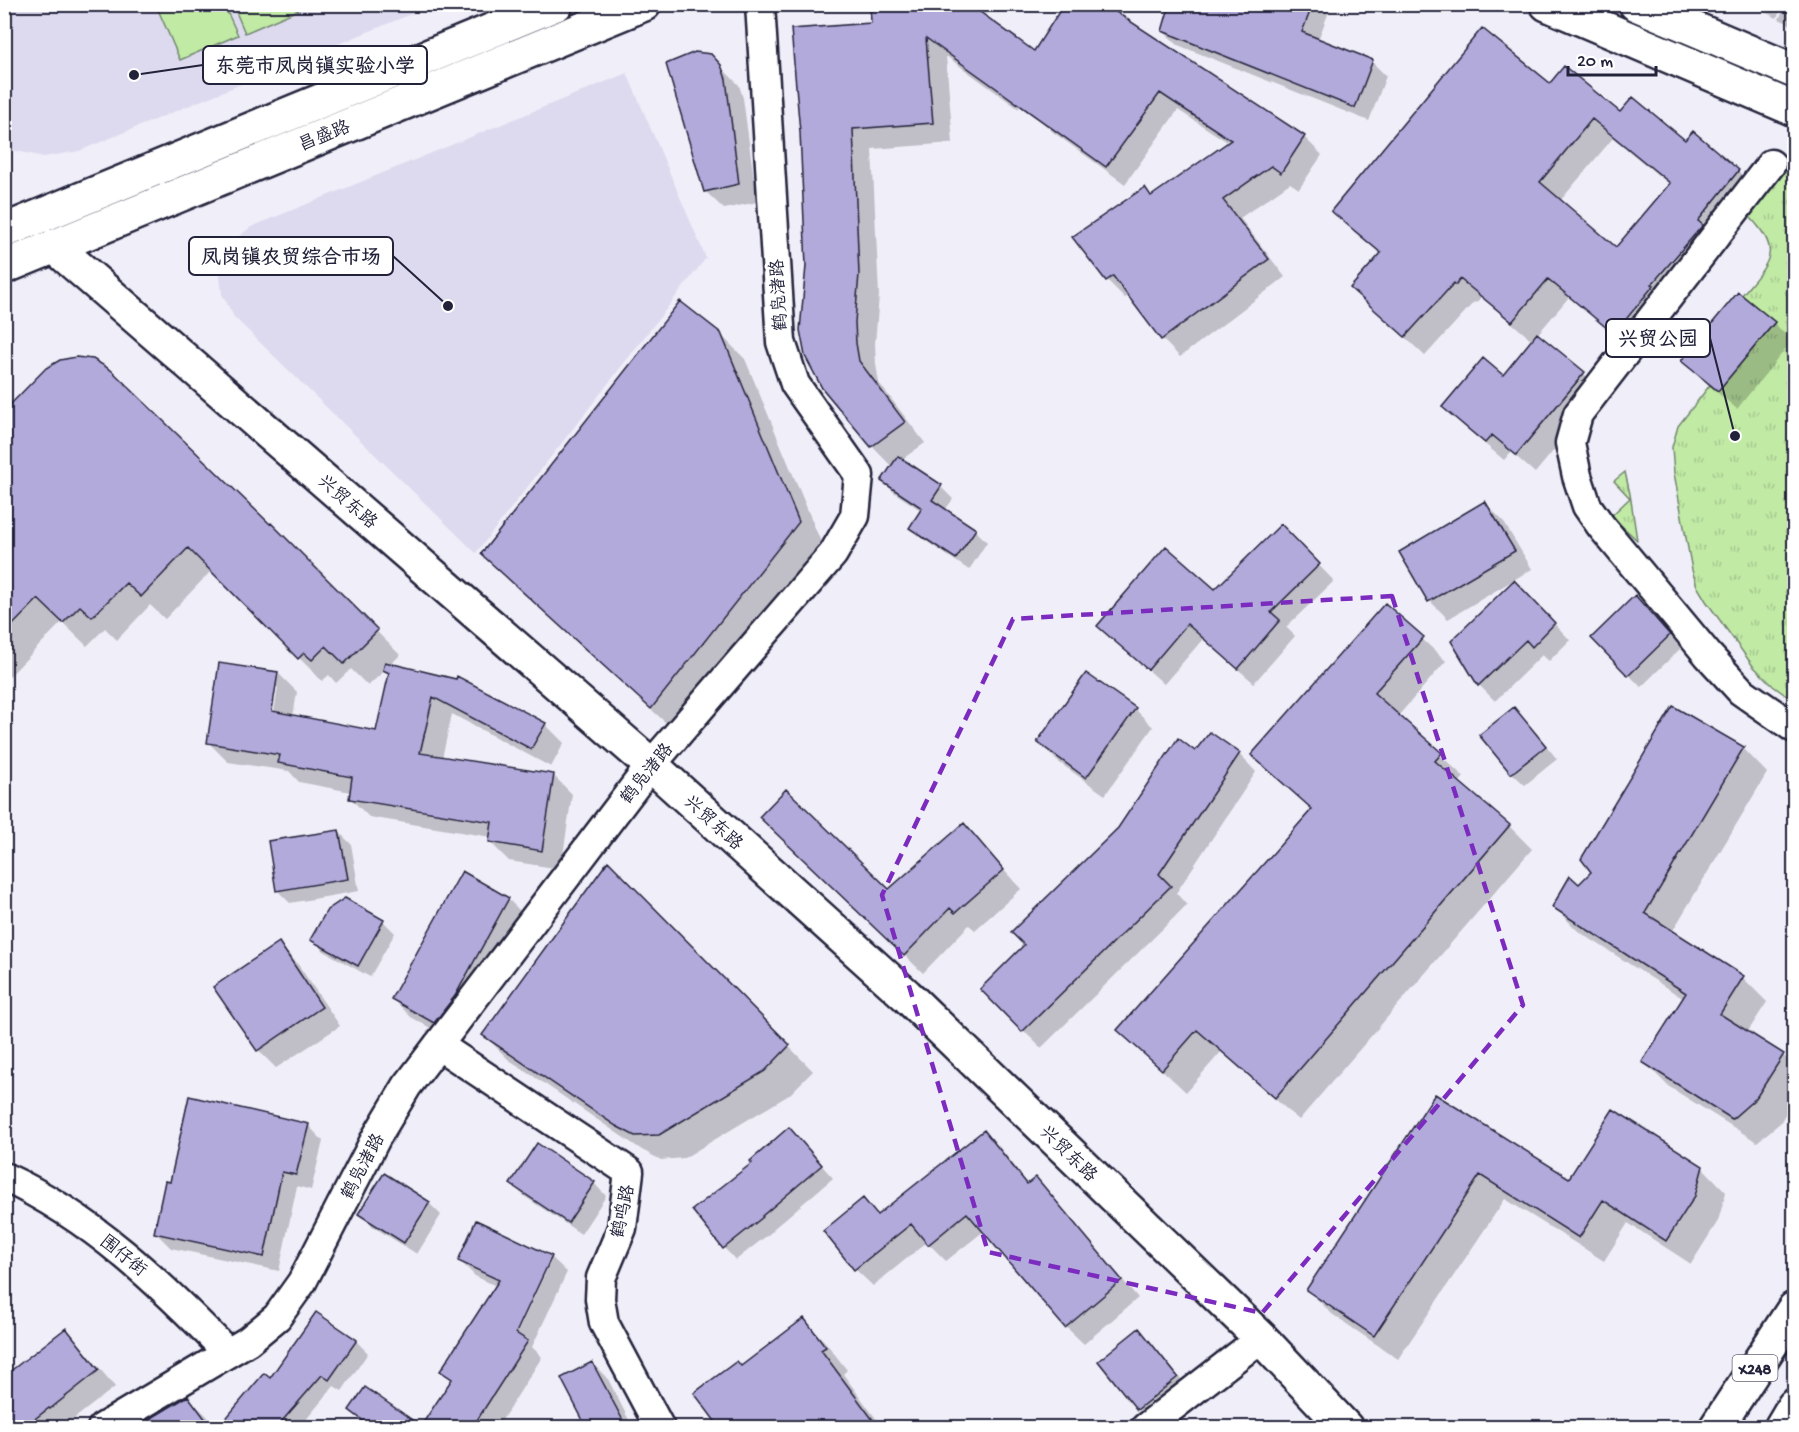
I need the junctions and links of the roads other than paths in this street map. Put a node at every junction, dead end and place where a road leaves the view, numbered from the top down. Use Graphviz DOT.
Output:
graph roads {
  1 [pos="556,4"];
  2 [pos="644,4"];
  3 [pos="760,4"];
  4 [pos="1547,4"];
  5 [pos="1636,4"];
  6 [pos="1794,71"];
  7 [pos="1794,109"];
  8 [pos="1771,164"];
  9 [pos="10,225"];
  10 [pos="54,246"];
  11 [pos="4,267"];
  12 [pos="1794,728"];
  13 [pos="651,765"];
  14 [pos="438,1045"];
  15 [pos="4,1177"];
  16 [pos="1794,1309"];
  17 [pos="1261,1338"];
  18 [pos="228,1353"];
  19 [pos="1794,1406"];
  20 [pos="102,1428"];
  21 [pos="660,1428"];
  22 [pos="1145,1428"];
  23 [pos="1346,1428"];
  24 [pos="1716,1428"];
  25 [pos="1780,1428"];
  1 -- 9 [label="street, 昌盛路"];
  2 -- 10 [label="street, 昌盛路"];
  3 -- 13 [label="street, 鹤凫渚路"];
  4 -- 7 [label="street"];
  5 -- 6 [label="street"];
  8 -- 12 [label="street"];
  9 -- 10 [label="street"];
  10 -- 11 [label="street, 昌盛路"];
  10 -- 13 [label="street, 兴贸东路"];
  13 -- 14 [label="street, 鹤凫渚路"];
  13 -- 17 [label="street, 兴贸东路"];
  14 -- 18 [label="street, 鹤凫渚路"];
  14 -- 21 [label="street, 鹤鸣路"];
  15 -- 18 [label="street, 围仔街"];
  16 -- 24 [label="street, X248"];
  17 -- 22 [label="street"];
  17 -- 23 [label="street, 兴贸东路"];
  18 -- 20 [label="street, 鹤凫渚路"];
  19 -- 25 [label="street"];
}
